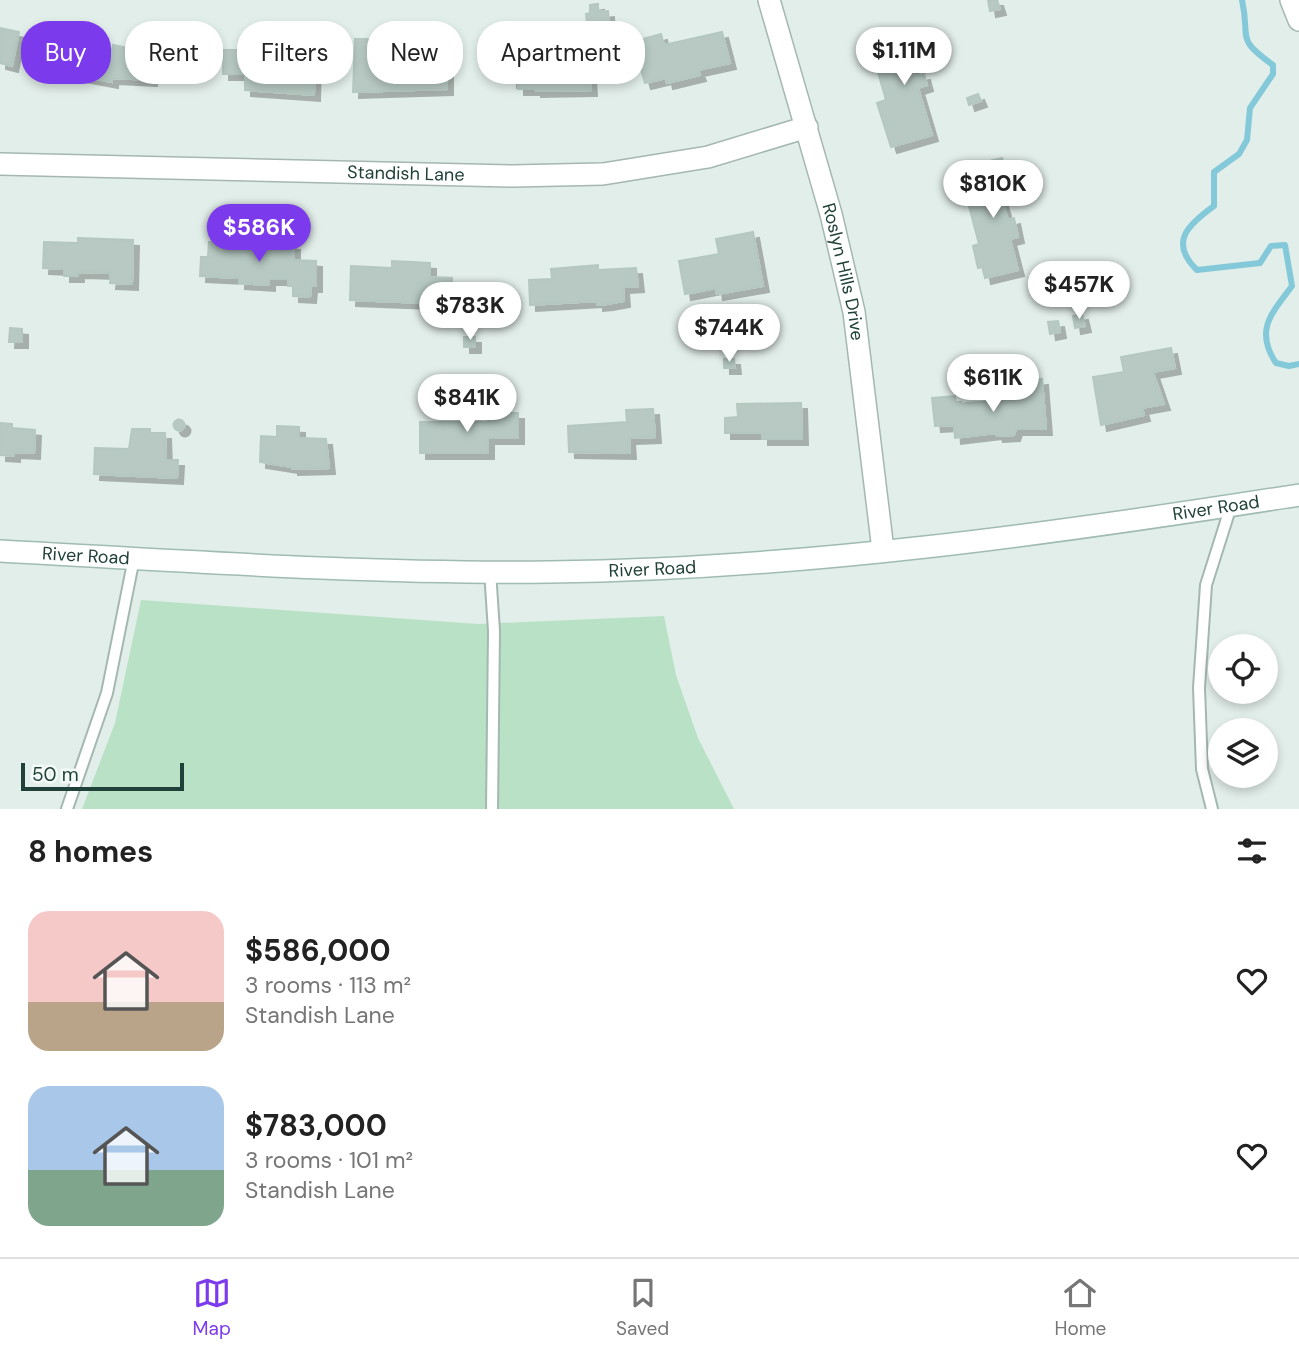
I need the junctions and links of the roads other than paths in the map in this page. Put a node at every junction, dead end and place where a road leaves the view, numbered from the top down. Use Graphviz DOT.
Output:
graph roads {
  1 [pos="769,0"];
  2 [pos="1291,0"];
  3 [pos="1299,20"];
  4 [pos="807,127"];
  5 [pos="0,164"];
  6 [pos="1299,495"];
  7 [pos="1231,505"];
  8 [pos="883,550"];
  9 [pos="0,551"];
  10 [pos="134,558"];
  11 [pos="490,571"];
  12 [pos="67,809"];
  13 [pos="492,809"];
  14 [pos="1212,809"];
  1 -- 4 [label="street, Roslyn Hills Drive"];
  2 -- 3 [label="street"];
  4 -- 5 [label="street, Standish Lane"];
  4 -- 8 [label="street, Roslyn Hills Drive"];
  6 -- 7 [label="street, River Road"];
  7 -- 8 [label="street, River Road"];
  7 -- 14 [label="lane"];
  8 -- 11 [label="street, River Road"];
  9 -- 10 [label="street, River Road"];
  10 -- 11 [label="street, River Road"];
  10 -- 12 [label="lane"];
  11 -- 13 [label="lane"];
}
